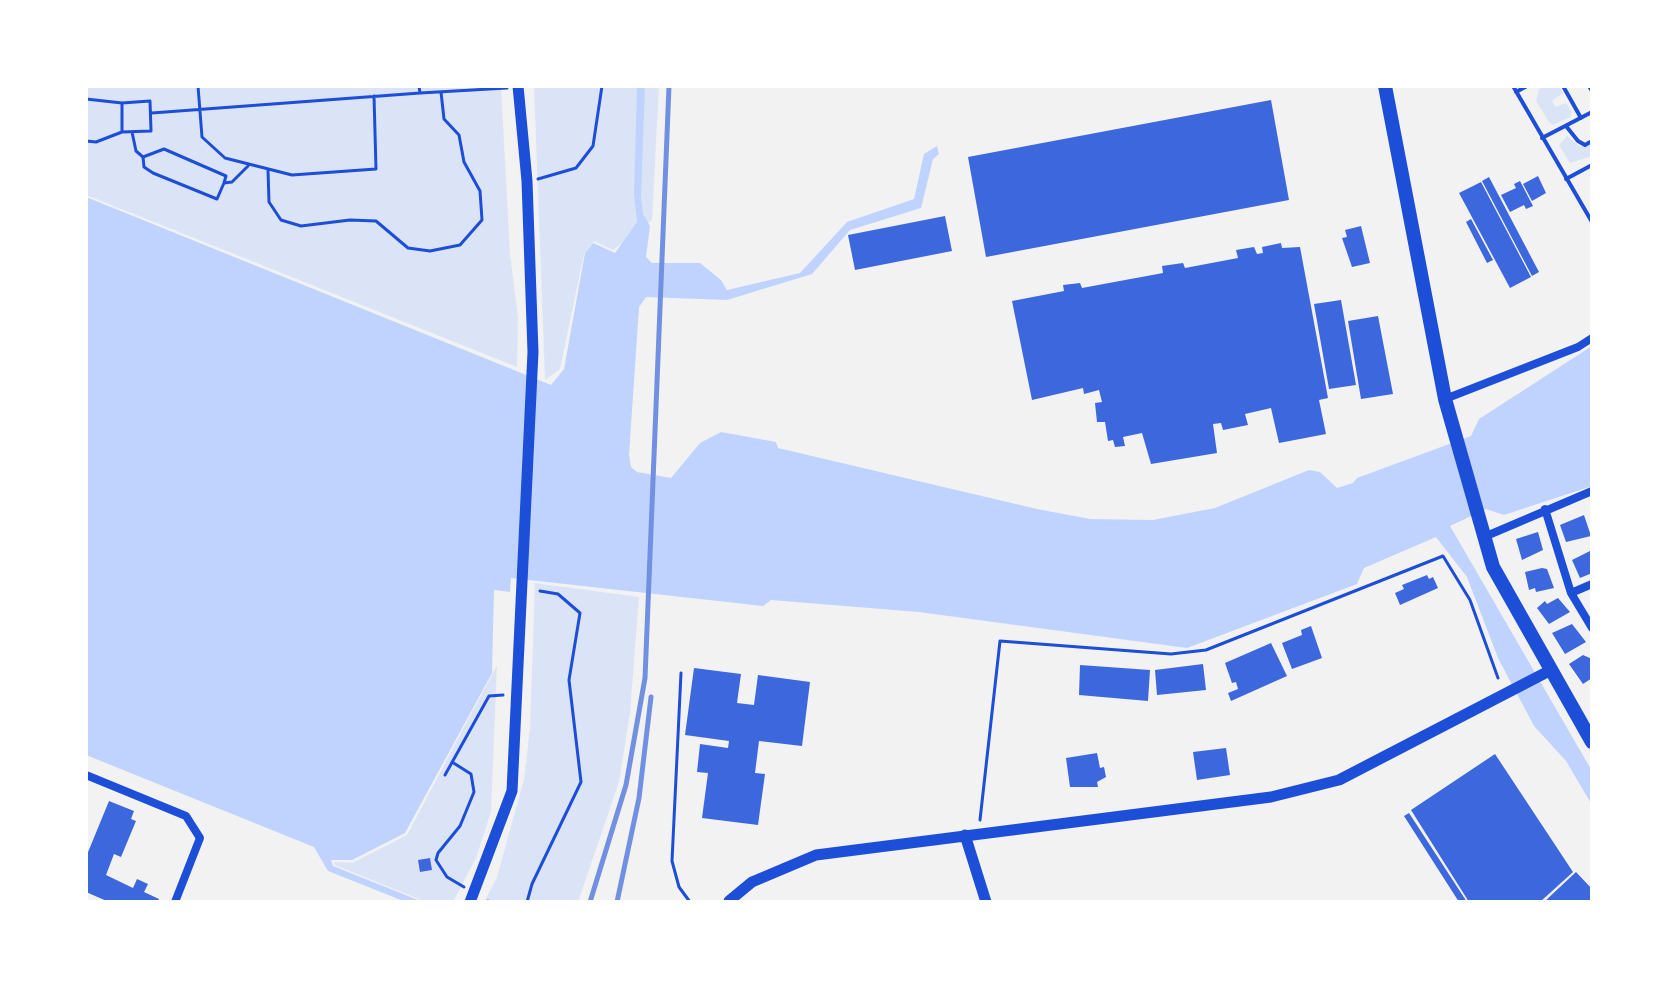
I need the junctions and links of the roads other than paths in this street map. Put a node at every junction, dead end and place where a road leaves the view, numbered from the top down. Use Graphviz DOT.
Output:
graph roads {
  1 [pos="1385,86"];
  2 [pos="1513,86"];
  3 [pos="1527,86"];
  4 [pos="1563,86"];
  5 [pos="1589,86"];
  6 [pos="518,87"];
  7 [pos="1592,91"];
  8 [pos="1516,92"];
  9 [pos="1592,112"];
  10 [pos="1581,118"];
  11 [pos="1566,126"];
  12 [pos="1542,138"];
  13 [pos="1592,141"];
  14 [pos="1592,165"];
  15 [pos="1565,179"];
  16 [pos="1592,222"];
  17 [pos="1592,338"];
  18 [pos="1447,405"];
  19 [pos="1592,491"];
  20 [pos="1545,509"];
  21 [pos="1482,532"];
  22 [pos="1592,584"];
  23 [pos="1571,593"];
  24 [pos="1592,628"];
  25 [pos="1551,670"];
  26 [pos="1592,742"];
  27 [pos="86,775"];
  28 [pos="965,835"];
  29 [pos="175,902"];
  30 [pos="470,902"];
  31 [pos="728,902"];
  32 [pos="986,902"];
  1 -- 18 [label="highway"];
  2 -- 8 [label="lane"];
  3 -- 8 [label="lane"];
  4 -- 10 [label="lane"];
  5 -- 7 [label="lane"];
  6 -- 30 [label="street"];
  8 -- 12 [label="lane"];
  9 -- 10 [label="lane"];
  10 -- 11 [label="lane"];
  11 -- 12 [label="lane"];
  11 -- 13 [label="lane"];
  12 -- 15 [label="lane"];
  14 -- 15 [label="lane"];
  15 -- 16 [label="lane"];
  17 -- 18 [label="street"];
  18 -- 21 [label="highway"];
  19 -- 20 [label="street"];
  20 -- 21 [label="street"];
  20 -- 23 [label="street"];
  21 -- 25 [label="highway"];
  22 -- 23 [label="street"];
  23 -- 24 [label="street"];
  25 -- 26 [label="highway"];
  25 -- 28 [label="street"];
  27 -- 29 [label="street"];
  28 -- 31 [label="street"];
  28 -- 32 [label="street"];
}
